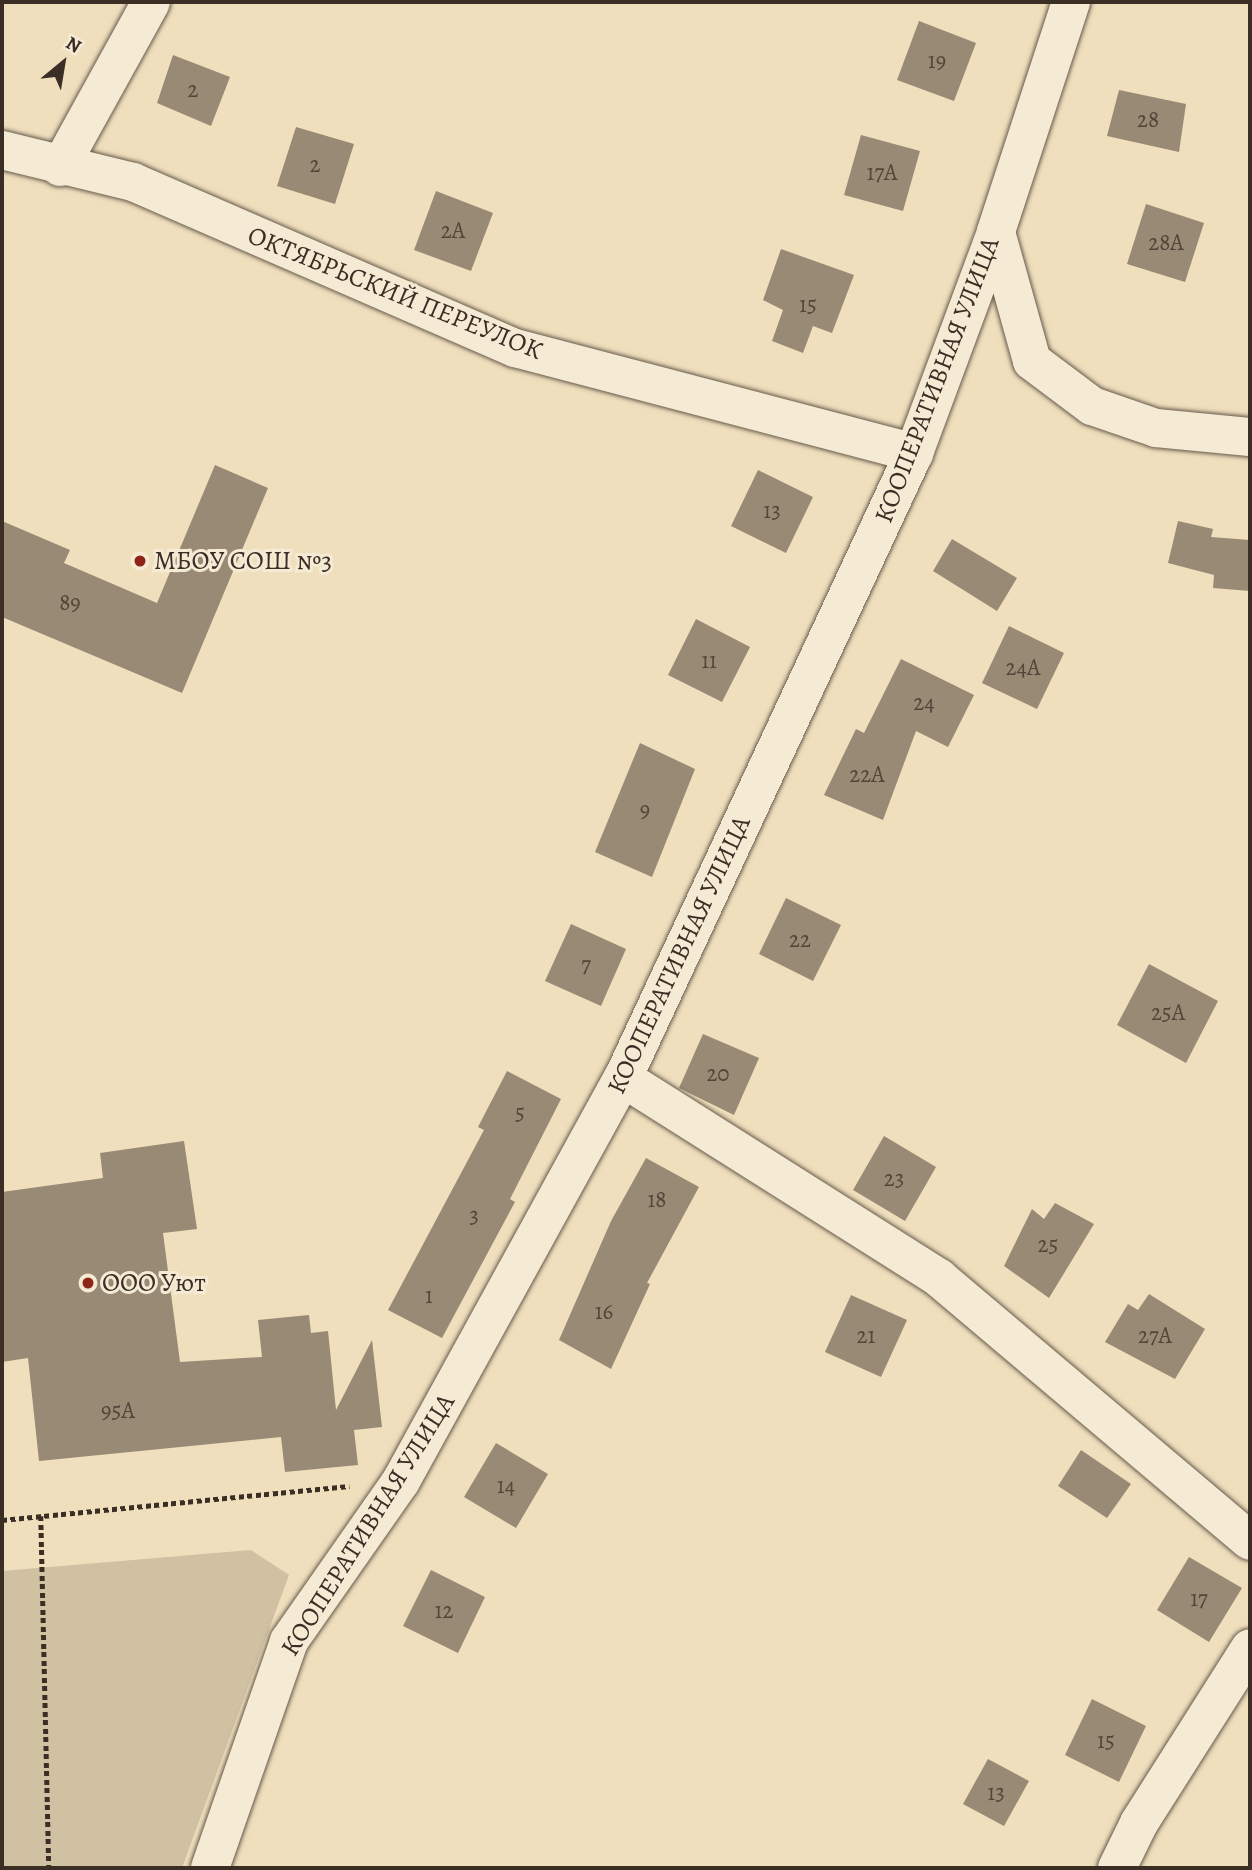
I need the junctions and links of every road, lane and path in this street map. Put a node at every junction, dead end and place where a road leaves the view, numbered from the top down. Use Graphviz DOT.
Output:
graph roads {
  1 [pos="151,2"];
  2 [pos="1071,2"];
  3 [pos="2,150"];
  4 [pos="60,167"];
  5 [pos="996,232"];
  6 [pos="1250,437"];
  7 [pos="914,453"];
  8 [pos="623,1078"];
  9 [pos="401,1481"];
  10 [pos="41,1516"];
  11 [pos="2,1520"];
  12 [pos="1250,1541"];
  13 [pos="1250,1648"];
  14 [pos="50,1868"];
  15 [pos="210,1868"];
  16 [pos="1117,1868"];
  1 -- 4 [label="street"];
  2 -- 5 [label="street, КООПЕРАТИВНАЯ УЛИЦА"];
  3 -- 4 [label="street, ОКТЯБРЬСКИЙ ПЕРЕУЛОК"];
  4 -- 7 [label="street, ОКТЯБРЬСКИЙ ПЕРЕУЛОК"];
  5 -- 6 [label="street"];
  5 -- 7 [label="street, КООПЕРАТИВНАЯ УЛИЦА"];
  7 -- 8 [label="street, КООПЕРАТИВНАЯ УЛИЦА"];
  8 -- 9 [label="street, КООПЕРАТИВНАЯ УЛИЦА"];
  8 -- 12 [label="street"];
  9 -- 10 [label="path"];
  9 -- 15 [label="street, КООПЕРАТИВНАЯ УЛИЦА"];
  10 -- 11 [label="path"];
  10 -- 14 [label="path"];
  13 -- 16 [label="street"];
}
